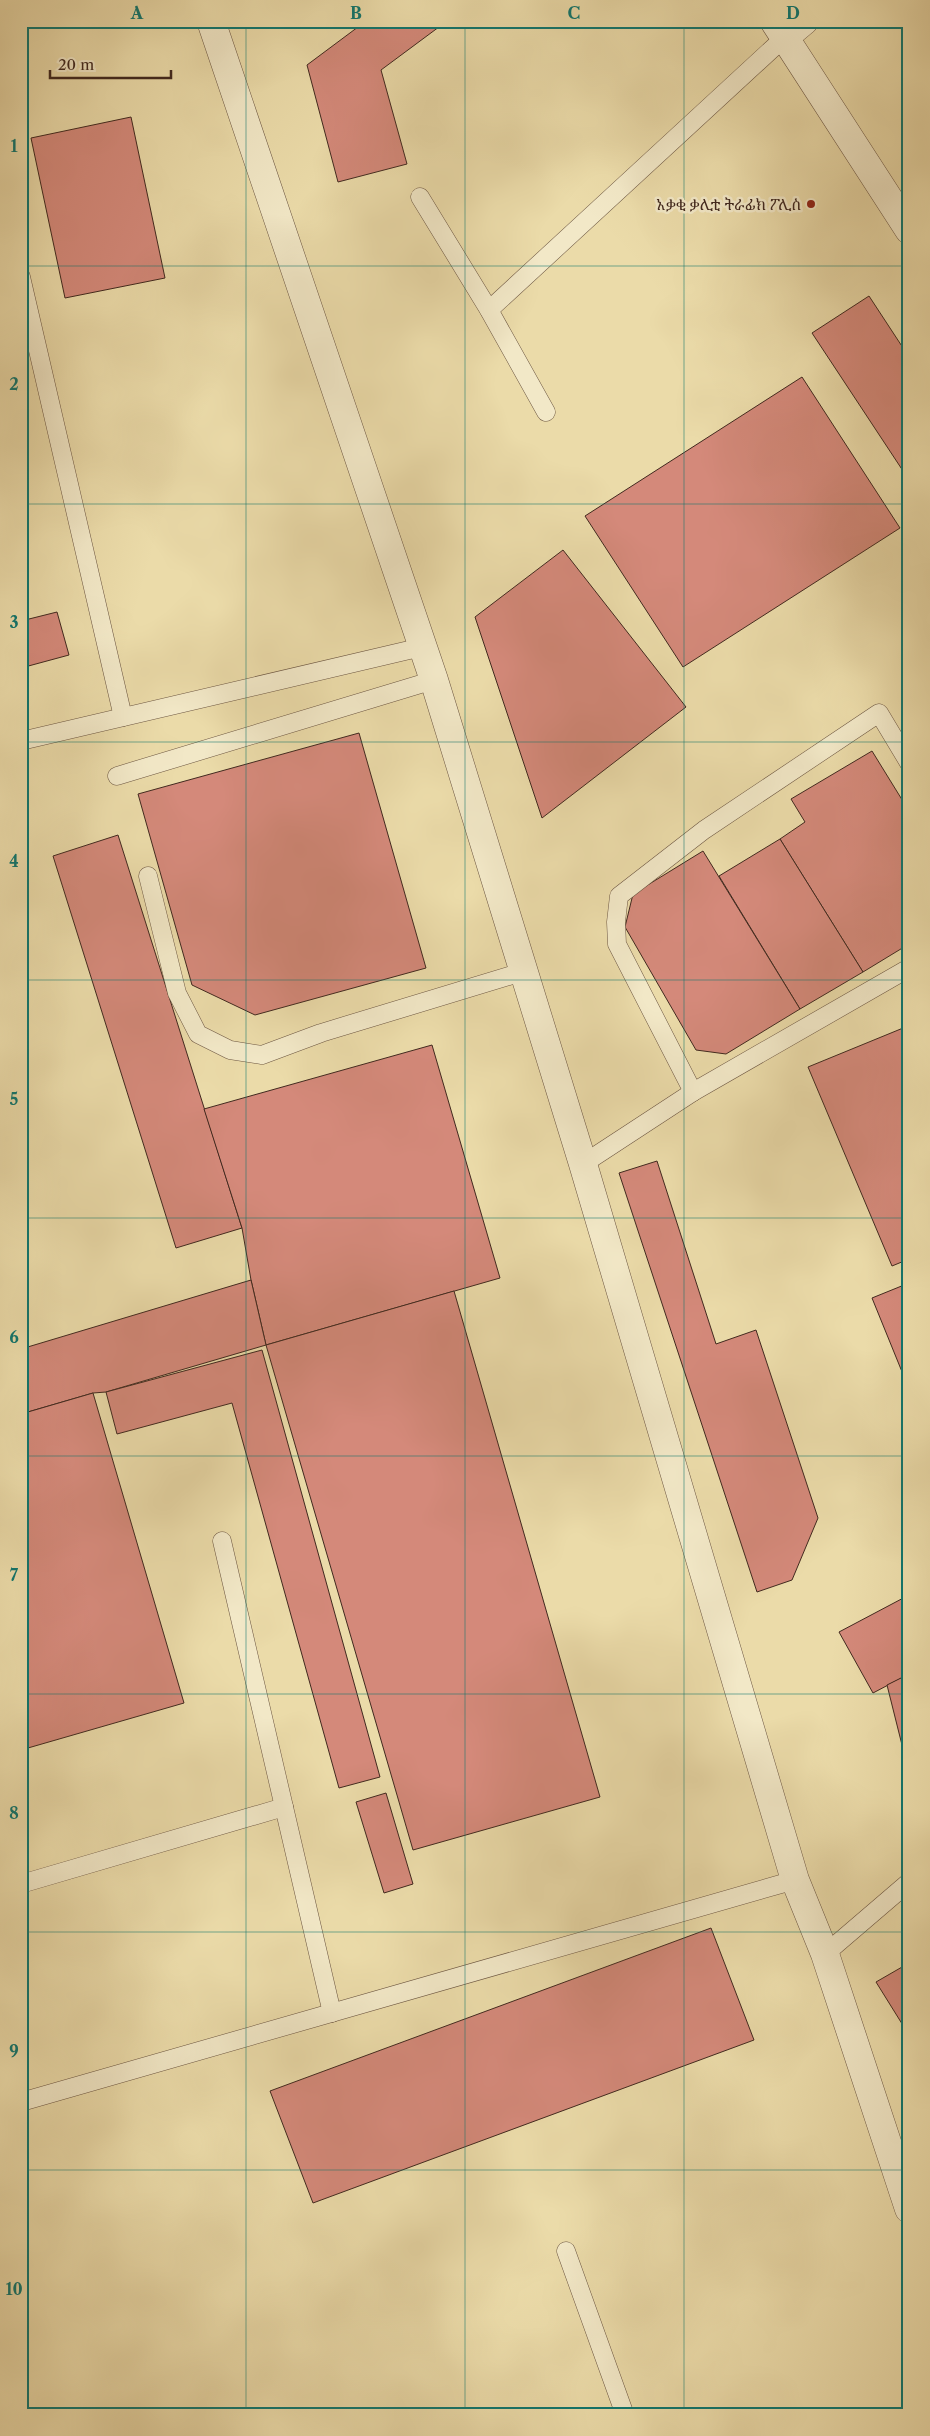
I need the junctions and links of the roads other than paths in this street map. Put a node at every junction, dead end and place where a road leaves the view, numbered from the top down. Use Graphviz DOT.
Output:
graph roads {
  1 [pos="211,21"];
  2 [pos="787,27"];
  3 [pos="420,197"];
  4 [pos="909,230"];
  5 [pos="21,277"];
  6 [pos="489,310"];
  7 [pos="546,412"];
  8 [pos="422,647"];
  9 [pos="434,680"];
  10 [pos="123,717"];
  11 [pos="21,741"];
  12 [pos="909,764"];
  13 [pos="117,776"];
  14 [pos="148,876"];
  15 [pos="909,968"];
  16 [pos="522,972"];
  17 [pos="693,1092"];
  18 [pos="583,1164"];
  19 [pos="222,1541"];
  20 [pos="284,1806"];
  21 [pos="795,1880"];
  22 [pos="909,1882"];
  23 [pos="21,1884"];
  24 [pos="825,1954"];
  25 [pos="332,2013"];
  26 [pos="21,2102"];
  27 [pos="909,2209"];
  28 [pos="566,2251"];
  29 [pos="625,2415"];
  1 -- 8 [label="street"];
  2 -- 4 [label="street"];
  2 -- 6 [label="lane"];
  3 -- 6 [label="lane"];
  5 -- 10 [label="lane"];
  6 -- 7 [label="lane"];
  8 -- 9 [label="street"];
  8 -- 10 [label="lane"];
  9 -- 13 [label="lane"];
  9 -- 16 [label="street"];
  10 -- 11 [label="lane"];
  12 -- 17 [label="lane"];
  14 -- 16 [label="lane"];
  15 -- 17 [label="lane"];
  16 -- 18 [label="street"];
  17 -- 18 [label="lane"];
  18 -- 21 [label="street"];
  19 -- 20 [label="lane"];
  20 -- 23 [label="lane"];
  20 -- 25 [label="lane"];
  21 -- 24 [label="street"];
  21 -- 25 [label="lane"];
  22 -- 24 [label="lane"];
  24 -- 27 [label="street"];
  25 -- 26 [label="lane"];
  28 -- 29 [label="lane"];
}
